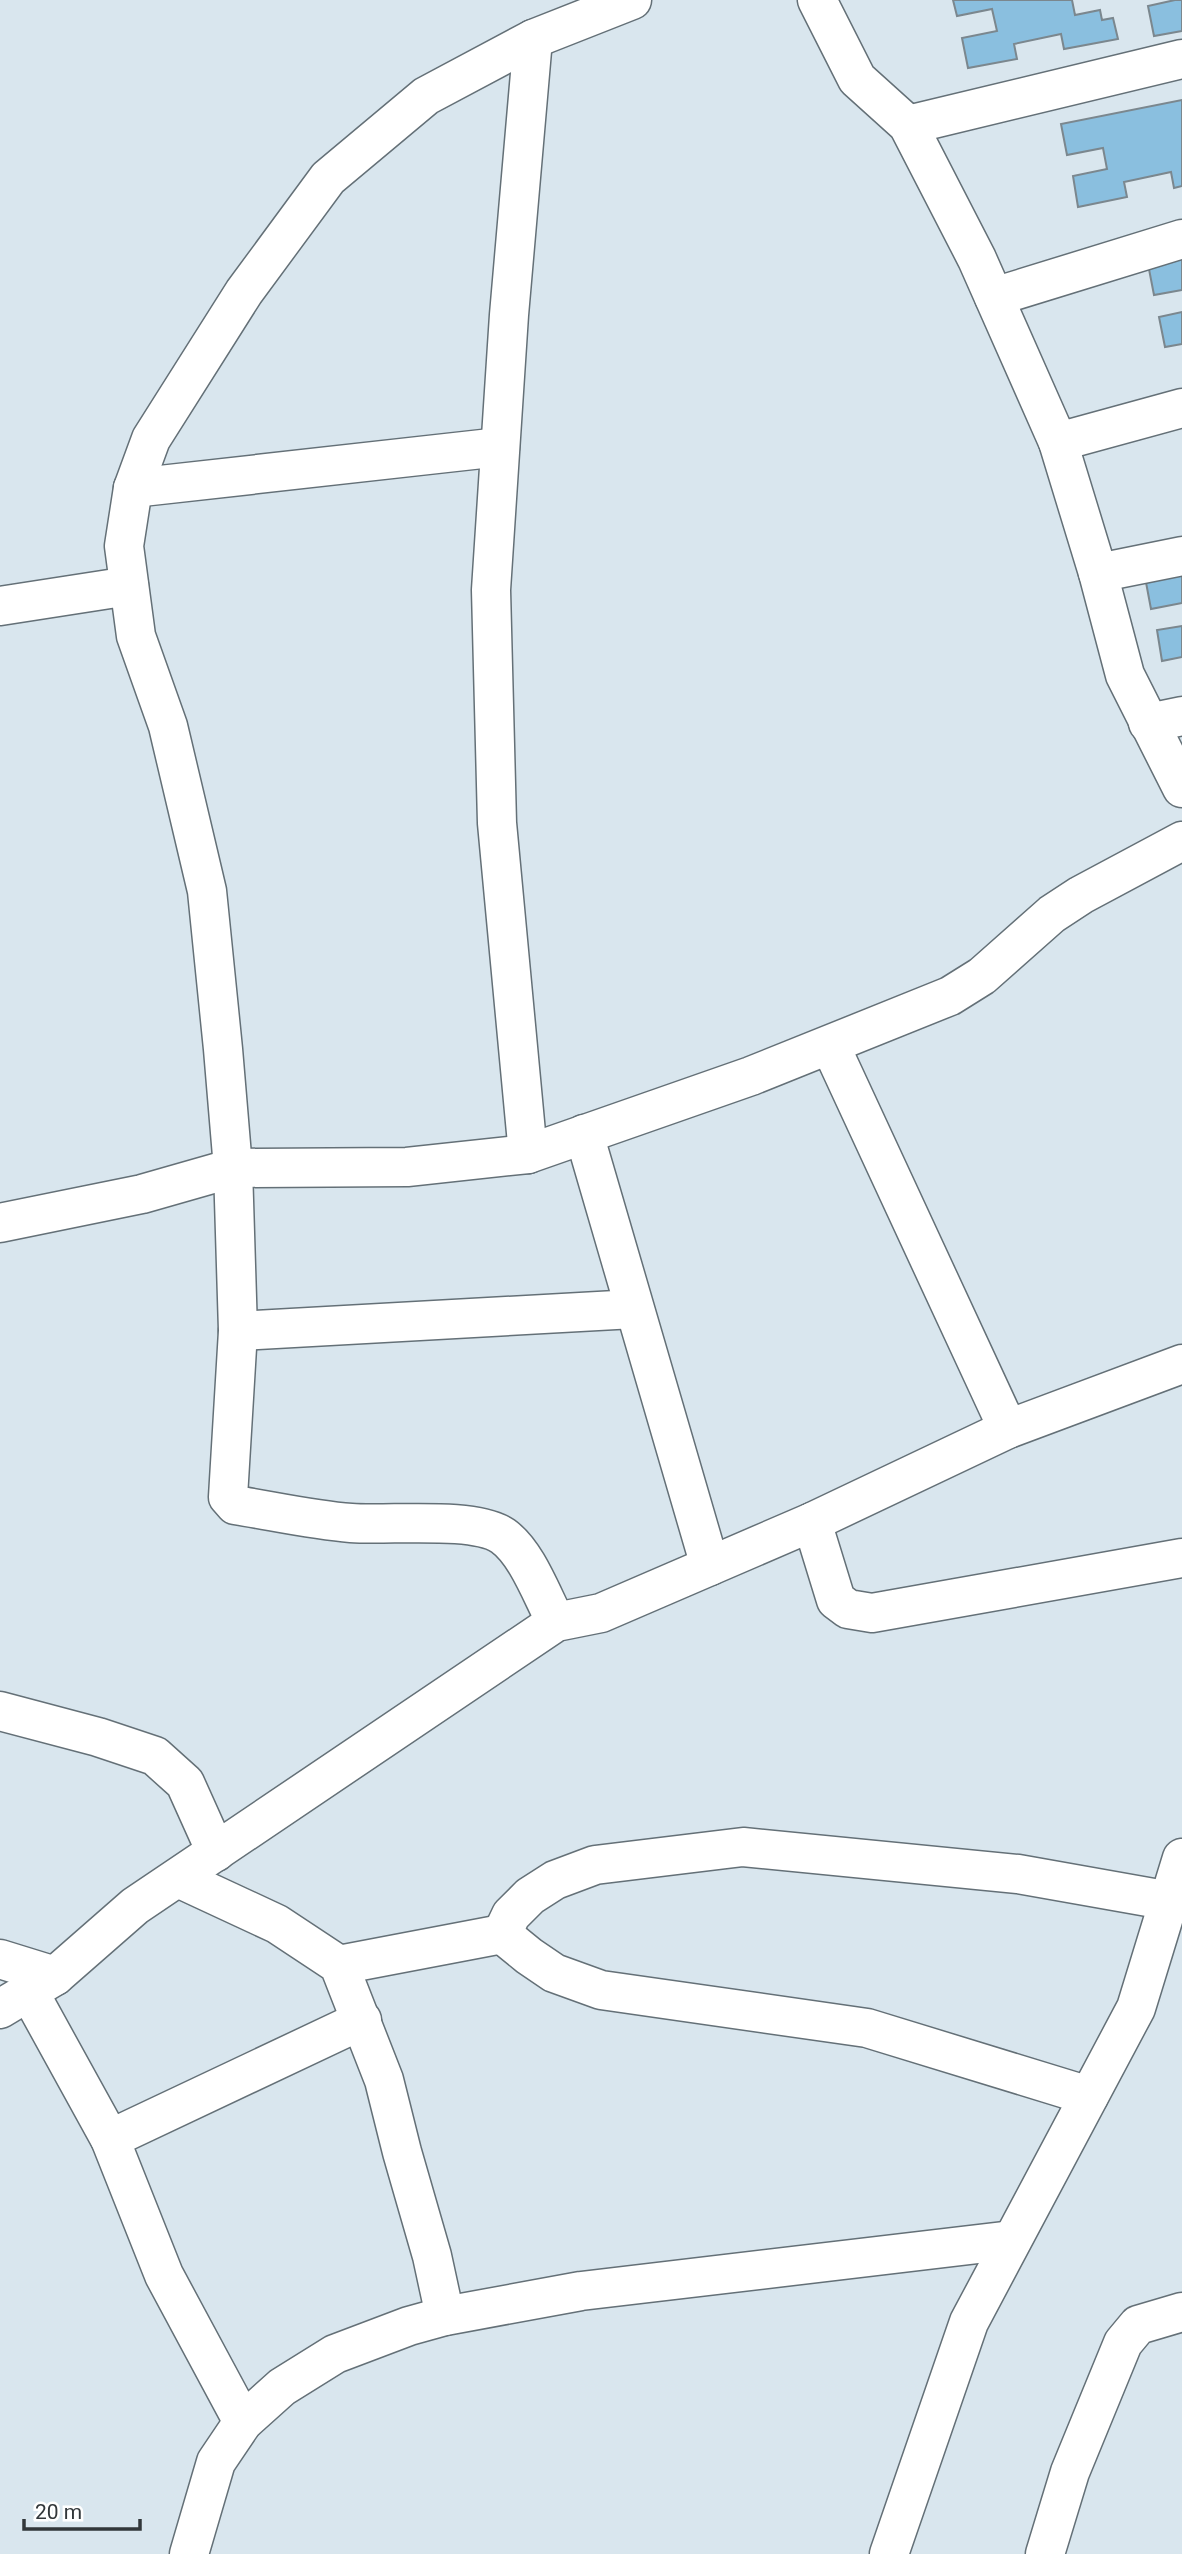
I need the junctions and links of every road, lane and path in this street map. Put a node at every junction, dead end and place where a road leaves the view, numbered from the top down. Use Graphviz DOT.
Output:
graph roads {
  1 [pos="632,0"];
  2 [pos="817,0"];
  3 [pos="533,39"];
  4 [pos="1182,59"];
  5 [pos="908,125"];
  6 [pos="1182,239"];
  7 [pos="994,297"];
  8 [pos="1182,408"];
  9 [pos="1058,442"];
  10 [pos="500,447"];
  11 [pos="133,488"];
  12 [pos="1182,556"];
  13 [pos="1098,573"];
  14 [pos="129,586"];
  15 [pos="0,606"];
  16 [pos="1165,720"];
  17 [pos="1182,788"];
  18 [pos="1182,841"];
  19 [pos="830,1045"];
  20 [pos="584,1134"];
  21 [pos="528,1154"];
  22 [pos="233,1168"];
  23 [pos="0,1223"];
  24 [pos="634,1309"];
  25 [pos="238,1331"];
  26 [pos="1182,1364"];
  27 [pos="1007,1429"];
  28 [pos="812,1522"];
  29 [pos="1182,1558"];
  30 [pos="710,1566"];
  31 [pos="556,1622"];
  32 [pos="0,1711"];
  33 [pos="216,1852"];
  34 [pos="1182,1858"];
  35 [pos="178,1878"];
  36 [pos="1175,1903"];
  37 [pos="502,1934"];
  38 [pos="0,1959"];
  39 [pos="339,1965"];
  40 [pos="28,1992"];
  41 [pos="362,2020"];
  42 [pos="1089,2096"];
  43 [pos="110,2139"];
  44 [pos="1012,2239"];
  45 [pos="1182,2312"];
  46 [pos="445,2316"];
  47 [pos="243,2422"];
  48 [pos="189,2554"];
  49 [pos="889,2554"];
  50 [pos="1045,2554"];
  1 -- 3 [label="street"];
  2 -- 5 [label="street"];
  3 -- 10 [label="street"];
  3 -- 11 [label="street"];
  4 -- 5 [label="street"];
  5 -- 7 [label="street"];
  6 -- 7 [label="street"];
  7 -- 9 [label="street"];
  8 -- 9 [label="street"];
  9 -- 13 [label="street"];
  10 -- 11 [label="street"];
  10 -- 21 [label="street"];
  11 -- 14 [label="street"];
  12 -- 13 [label="street"];
  13 -- 16 [label="street"];
  14 -- 15 [label="street"];
  14 -- 22 [label="street"];
  16 -- 17 [label="street"];
  18 -- 19 [label="street"];
  19 -- 20 [label="street"];
  19 -- 27 [label="street"];
  20 -- 21 [label="street"];
  20 -- 24 [label="street"];
  21 -- 22 [label="street"];
  22 -- 23 [label="street"];
  22 -- 25 [label="street"];
  24 -- 25 [label="street"];
  24 -- 30 [label="street"];
  25 -- 31 [label="street"];
  26 -- 27 [label="street"];
  27 -- 28 [label="street"];
  28 -- 29 [label="street"];
  28 -- 30 [label="street"];
  30 -- 31 [label="street"];
  31 -- 33 [label="street"];
  32 -- 33 [label="street"];
  33 -- 35 [label="street"];
  34 -- 36 [label="street"];
  35 -- 39 [label="street"];
  35 -- 40 [label="street"];
  36 -- 37 [label="street"];
  36 -- 42 [label="street"];
  37 -- 39 [label="street"];
  37 -- 42 [label="street"];
  38 -- 40 [label="street"];
  39 -- 41 [label="street"];
  40 -- 43 [label="street"];
  41 -- 43 [label="street"];
  41 -- 46 [label="street"];
  42 -- 44 [label="street"];
  43 -- 47 [label="street"];
  44 -- 46 [label="street"];
  44 -- 49 [label="street"];
  45 -- 50 [label="street"];
  46 -- 47 [label="street"];
  47 -- 48 [label="street"];
}
